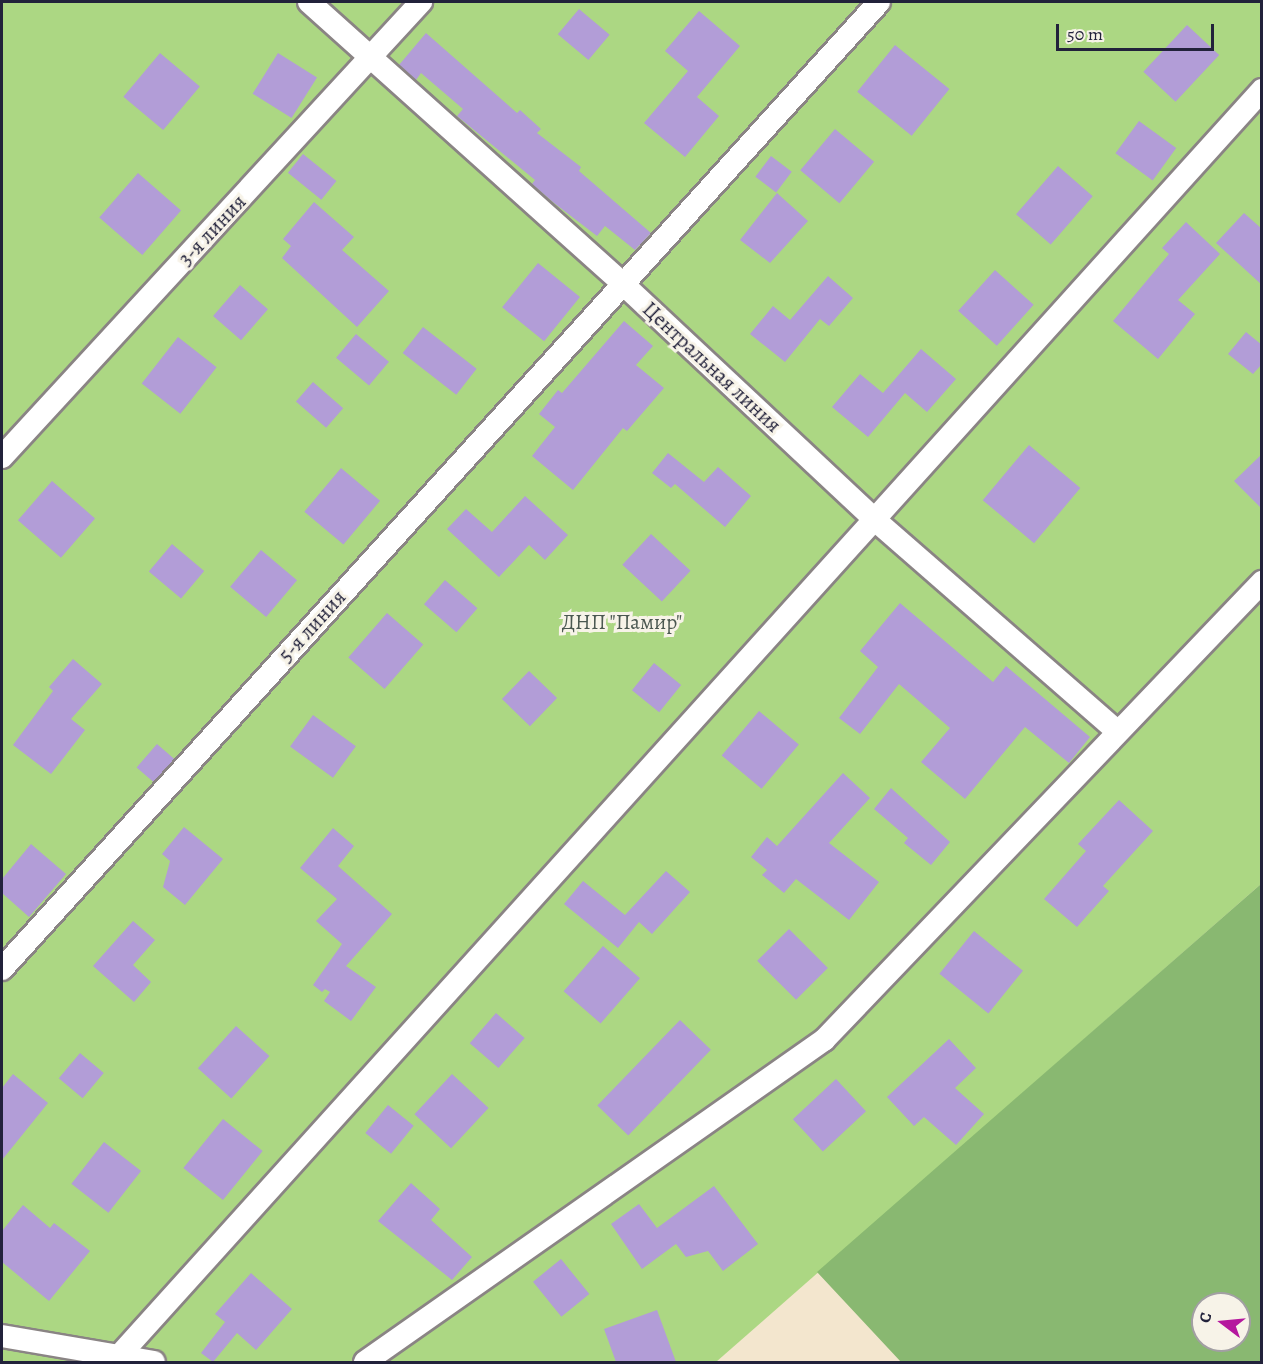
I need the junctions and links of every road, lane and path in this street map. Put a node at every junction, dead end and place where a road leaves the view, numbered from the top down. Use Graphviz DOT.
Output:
graph roads {
  1 [pos="309,2"];
  2 [pos="421,2"];
  3 [pos="879,2"];
  4 [pos="370,58"];
  5 [pos="1262,90"];
  6 [pos="622,283"];
  7 [pos="2,458"];
  8 [pos="875,520"];
  9 [pos="1262,582"];
  10 [pos="1117,731"];
  11 [pos="2,969"];
  12 [pos="2,1336"];
  13 [pos="118,1357"];
  14 [pos="153,1362"];
  15 [pos="365,1362"];
  1 -- 4 [label="street, Центральная линия"];
  2 -- 4 [label="street, 3-я линия"];
  3 -- 6 [label="street, 5-я линия"];
  4 -- 6 [label="street, Центральная линия"];
  4 -- 7 [label="street, 3-я линия"];
  5 -- 8 [label="street"];
  6 -- 8 [label="street, Центральная линия"];
  6 -- 11 [label="street, 5-я линия"];
  8 -- 10 [label="street, Центральная линия"];
  8 -- 13 [label="street"];
  9 -- 10 [label="street"];
  10 -- 15 [label="street"];
  12 -- 13 [label="street"];
  13 -- 14 [label="street"];
}
